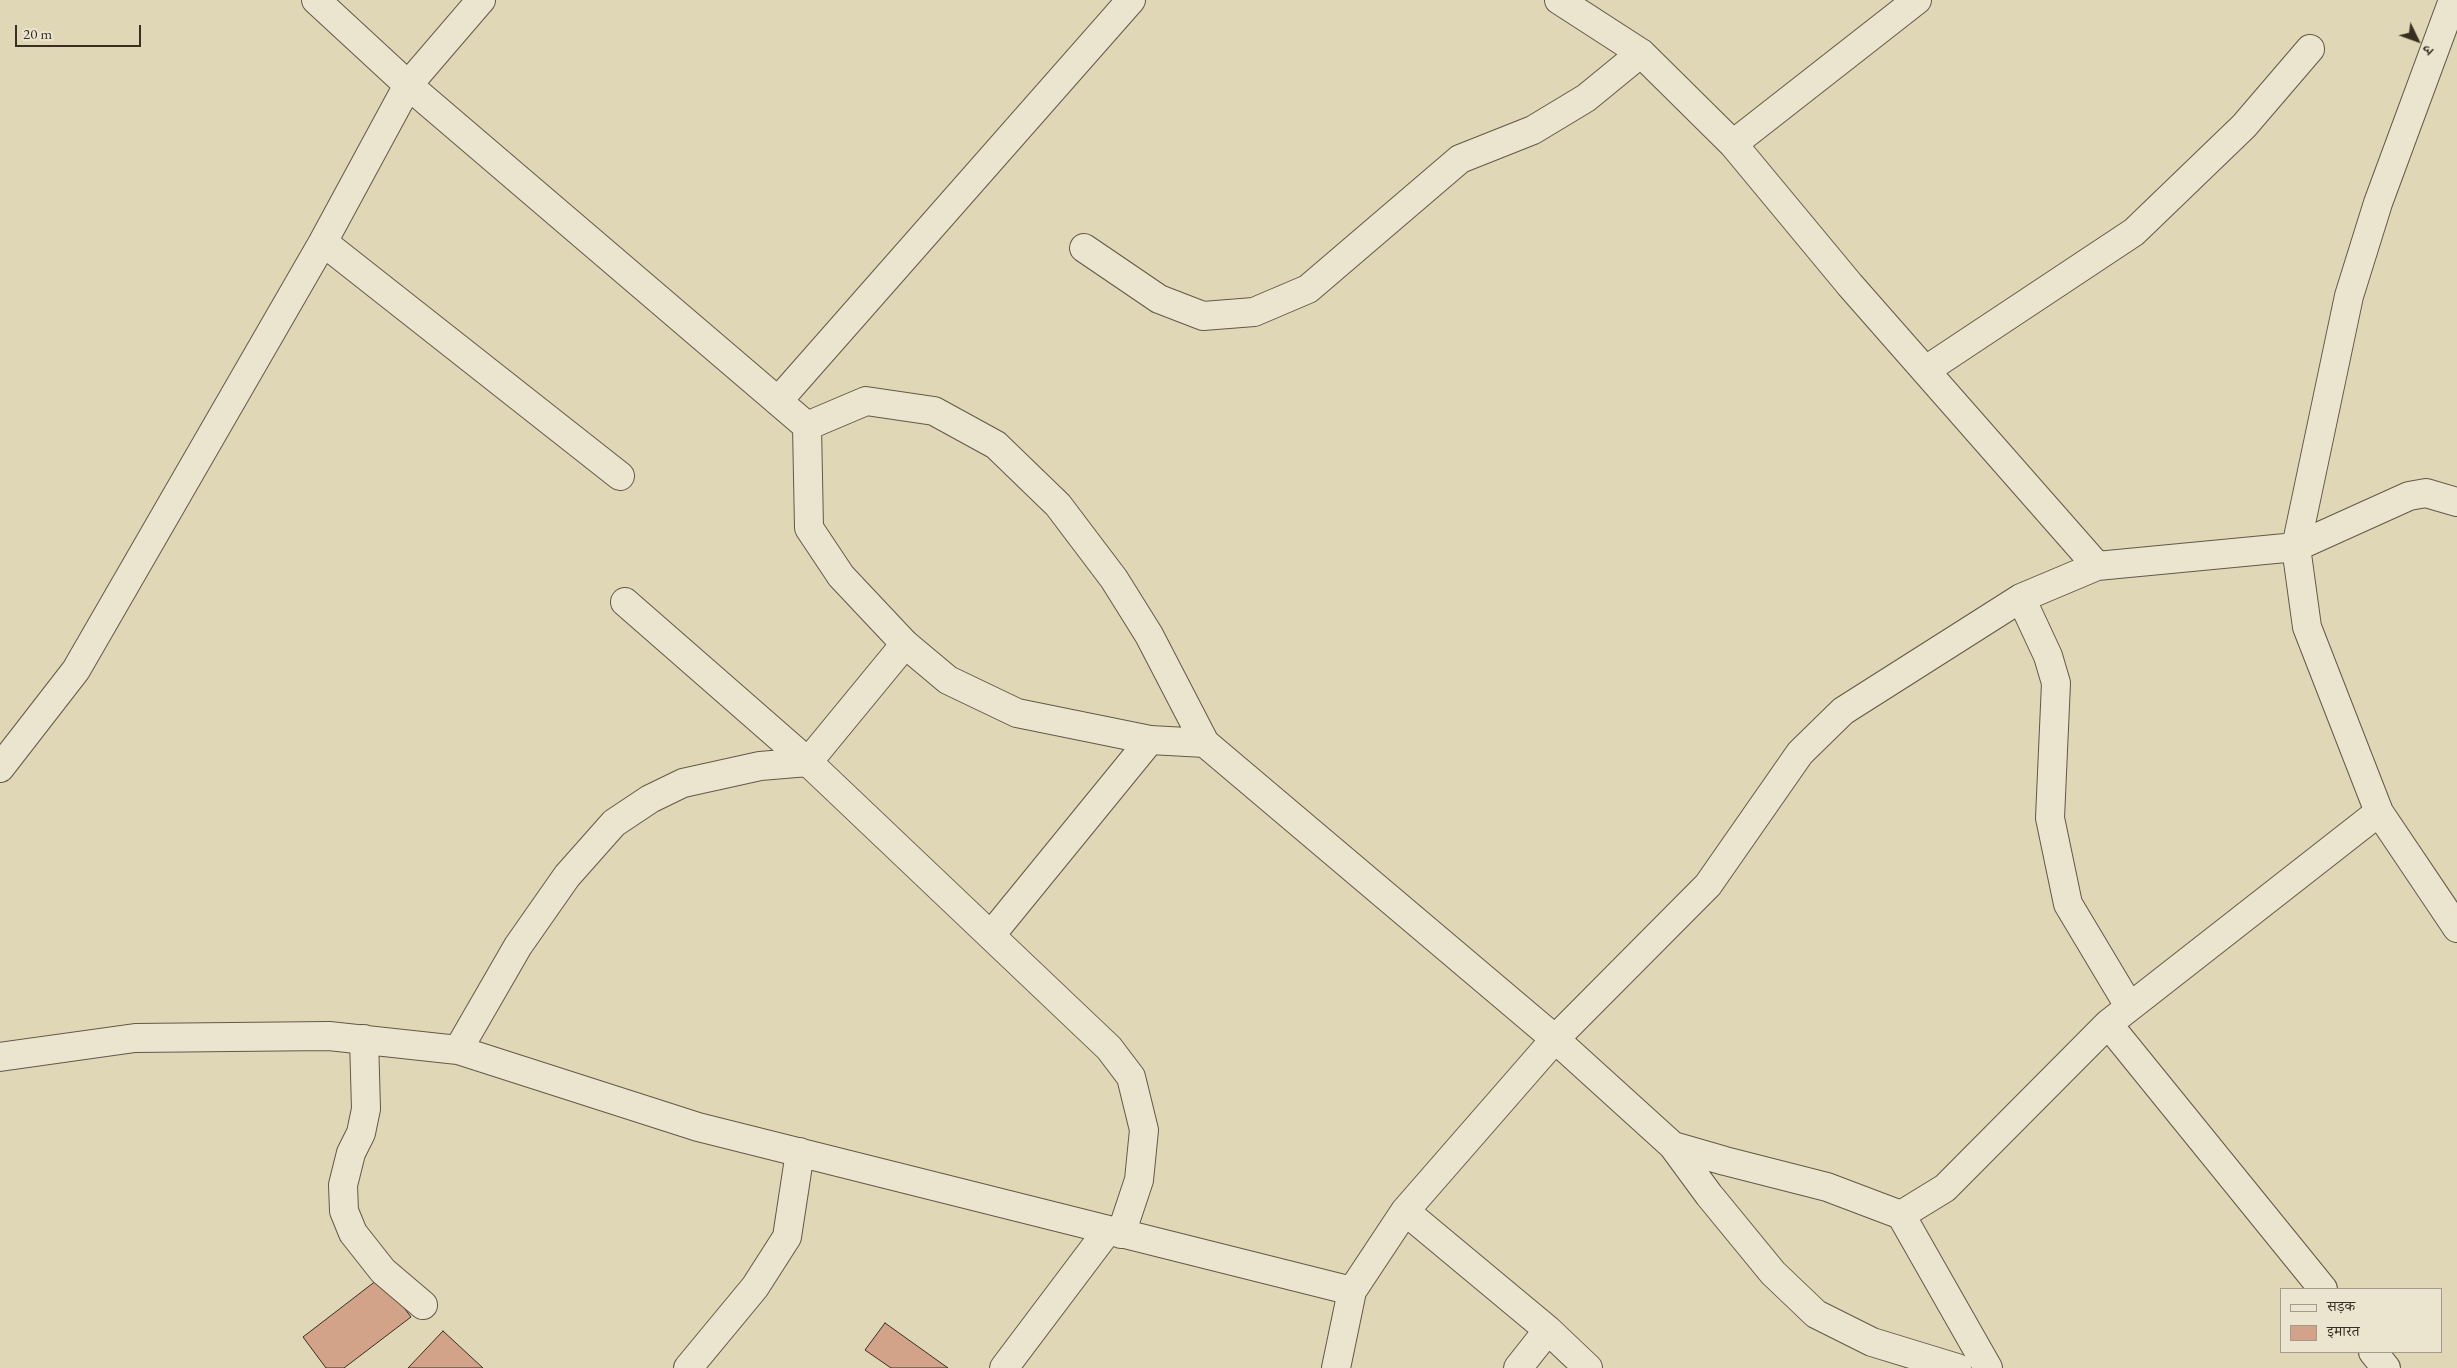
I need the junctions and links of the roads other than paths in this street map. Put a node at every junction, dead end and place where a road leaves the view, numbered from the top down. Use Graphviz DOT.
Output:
graph roads {
  1 [pos="316,0"];
  2 [pos="482,0"];
  3 [pos="1131,0"];
  4 [pos="1559,0"];
  5 [pos="1917,0"];
  6 [pos="2453,0"];
  7 [pos="2310,49"];
  8 [pos="1641,53"];
  9 [pos="408,85"];
  10 [pos="1733,144"];
  11 [pos="323,242"];
  12 [pos="1084,248"];
  13 [pos="1926,370"];
  14 [pos="778,401"];
  15 [pos="807,426"];
  16 [pos="620,476"];
  17 [pos="2457,502"];
  18 [pos="2296,547"];
  19 [pos="2097,566"];
  20 [pos="2021,598"];
  21 [pos="625,602"];
  22 [pos="905,644"];
  23 [pos="1150,740"];
  24 [pos="1205,744"];
  25 [pos="808,762"];
  26 [pos="0,768"];
  27 [pos="2379,812"];
  28 [pos="2457,928"];
  29 [pos="991,935"];
  30 [pos="2129,1006"];
  31 [pos="2108,1024"];
  32 [pos="364,1039"];
  33 [pos="1555,1039"];
  34 [pos="458,1050"];
  35 [pos="0,1057"];
  36 [pos="1673,1146"];
  37 [pos="800,1152"];
  38 [pos="1405,1211"];
  39 [pos="1901,1215"];
  40 [pos="1114,1232"];
  41 [pos="2322,1288"];
  42 [pos="1352,1291"];
  43 [pos="423,1305"];
  44 [pos="1548,1330"];
  45 [pos="2374,1353"];
  46 [pos="688,1368"];
  47 [pos="1004,1368"];
  48 [pos="1336,1368"];
  49 [pos="1518,1368"];
  50 [pos="1588,1368"];
  51 [pos="1957,1368"];
  52 [pos="1988,1368"];
  53 [pos="2386,1368"];
  1 -- 9 [label="street"];
  2 -- 9 [label="street"];
  3 -- 14 [label="street"];
  4 -- 8 [label="street"];
  5 -- 10 [label="street"];
  6 -- 18 [label="street"];
  7 -- 13 [label="street"];
  8 -- 10 [label="street"];
  8 -- 12 [label="street"];
  9 -- 11 [label="street"];
  9 -- 14 [label="street"];
  10 -- 13 [label="street"];
  11 -- 16 [label="street"];
  11 -- 26 [label="street"];
  13 -- 19 [label="street"];
  14 -- 15 [label="street"];
  15 -- 22 [label="street"];
  15 -- 24 [label="street"];
  17 -- 18 [label="street"];
  18 -- 19 [label="street"];
  18 -- 27 [label="street"];
  19 -- 20 [label="street"];
  20 -- 30 [label="street"];
  20 -- 33 [label="street"];
  21 -- 25 [label="street"];
  22 -- 23 [label="street"];
  22 -- 25 [label="street"];
  23 -- 24 [label="street"];
  23 -- 29 [label="street"];
  24 -- 33 [label="street"];
  25 -- 29 [label="street"];
  25 -- 34 [label="street"];
  27 -- 28 [label="street"];
  27 -- 30 [label="street"];
  29 -- 40 [label="street"];
  30 -- 31 [label="street"];
  31 -- 39 [label="street"];
  31 -- 41 [label="street"];
  32 -- 34 [label="street"];
  32 -- 35 [label="street"];
  32 -- 43 [label="street"];
  33 -- 36 [label="street"];
  33 -- 38 [label="street"];
  34 -- 37 [label="street"];
  36 -- 39 [label="street"];
  36 -- 51 [label="street"];
  37 -- 40 [label="street"];
  37 -- 46 [label="street"];
  38 -- 42 [label="street"];
  38 -- 44 [label="street"];
  39 -- 52 [label="street"];
  40 -- 42 [label="street"];
  40 -- 47 [label="street"];
  42 -- 48 [label="street"];
  44 -- 49 [label="street"];
  44 -- 50 [label="street"];
  45 -- 53 [label="street"];
}
